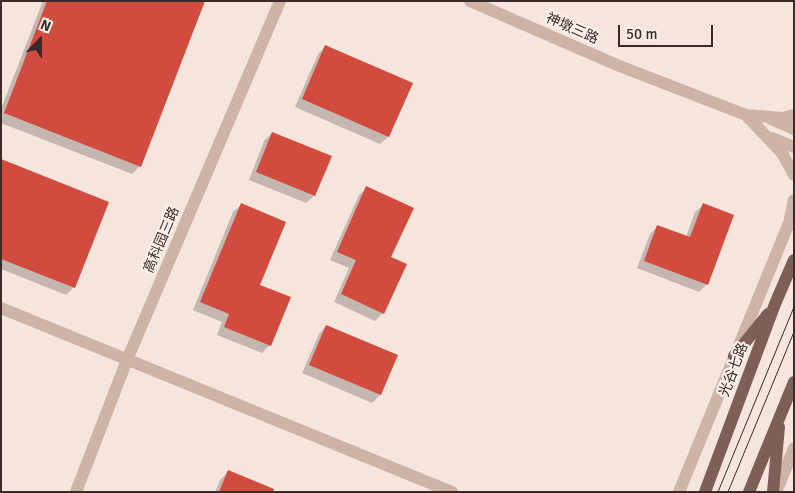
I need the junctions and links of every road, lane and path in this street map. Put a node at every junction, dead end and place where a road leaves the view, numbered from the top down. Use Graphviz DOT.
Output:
graph roads {
  1 [pos="280,1"];
  2 [pos="470,1"];
  3 [pos="746,115"];
  4 [pos="794,115"];
  5 [pos="765,116"];
  6 [pos="794,129"];
  7 [pos="766,135"];
  8 [pos="794,147"];
  9 [pos="794,175"];
  10 [pos="794,200"];
  11 [pos="794,260"];
  12 [pos="775,304"];
  13 [pos="1,308"];
  14 [pos="734,356"];
  15 [pos="127,360"];
  16 [pos="794,382"];
  17 [pos="781,414"];
  18 [pos="794,448"];
  19 [pos="76,492"];
  20 [pos="452,492"];
  21 [pos="679,492"];
  22 [pos="705,492"];
  23 [pos="749,492"];
  24 [pos="775,492"];
  1 -- 15 [label="street, 高科园三路"];
  2 -- 3 [label="street, 神墩三路"];
  3 -- 5 [label="street"];
  3 -- 7 [label="street"];
  4 -- 5 [label="street"];
  5 -- 6 [label="street"];
  7 -- 8 [label="street"];
  7 -- 9 [label="street"];
  10 -- 14 [label="street"];
  11 -- 12 [label="main road, 光谷七路"];
  12 -- 14 [label="main road"];
  12 -- 22 [label="main road, 光谷七路"];
  13 -- 15 [label="street"];
  14 -- 21 [label="street"];
  15 -- 19 [label="street, 高科园三路"];
  15 -- 20 [label="street"];
  16 -- 17 [label="main road"];
  17 -- 23 [label="main road"];
  17 -- 24 [label="main road"];
  18 -- 24 [label="street"];
}
